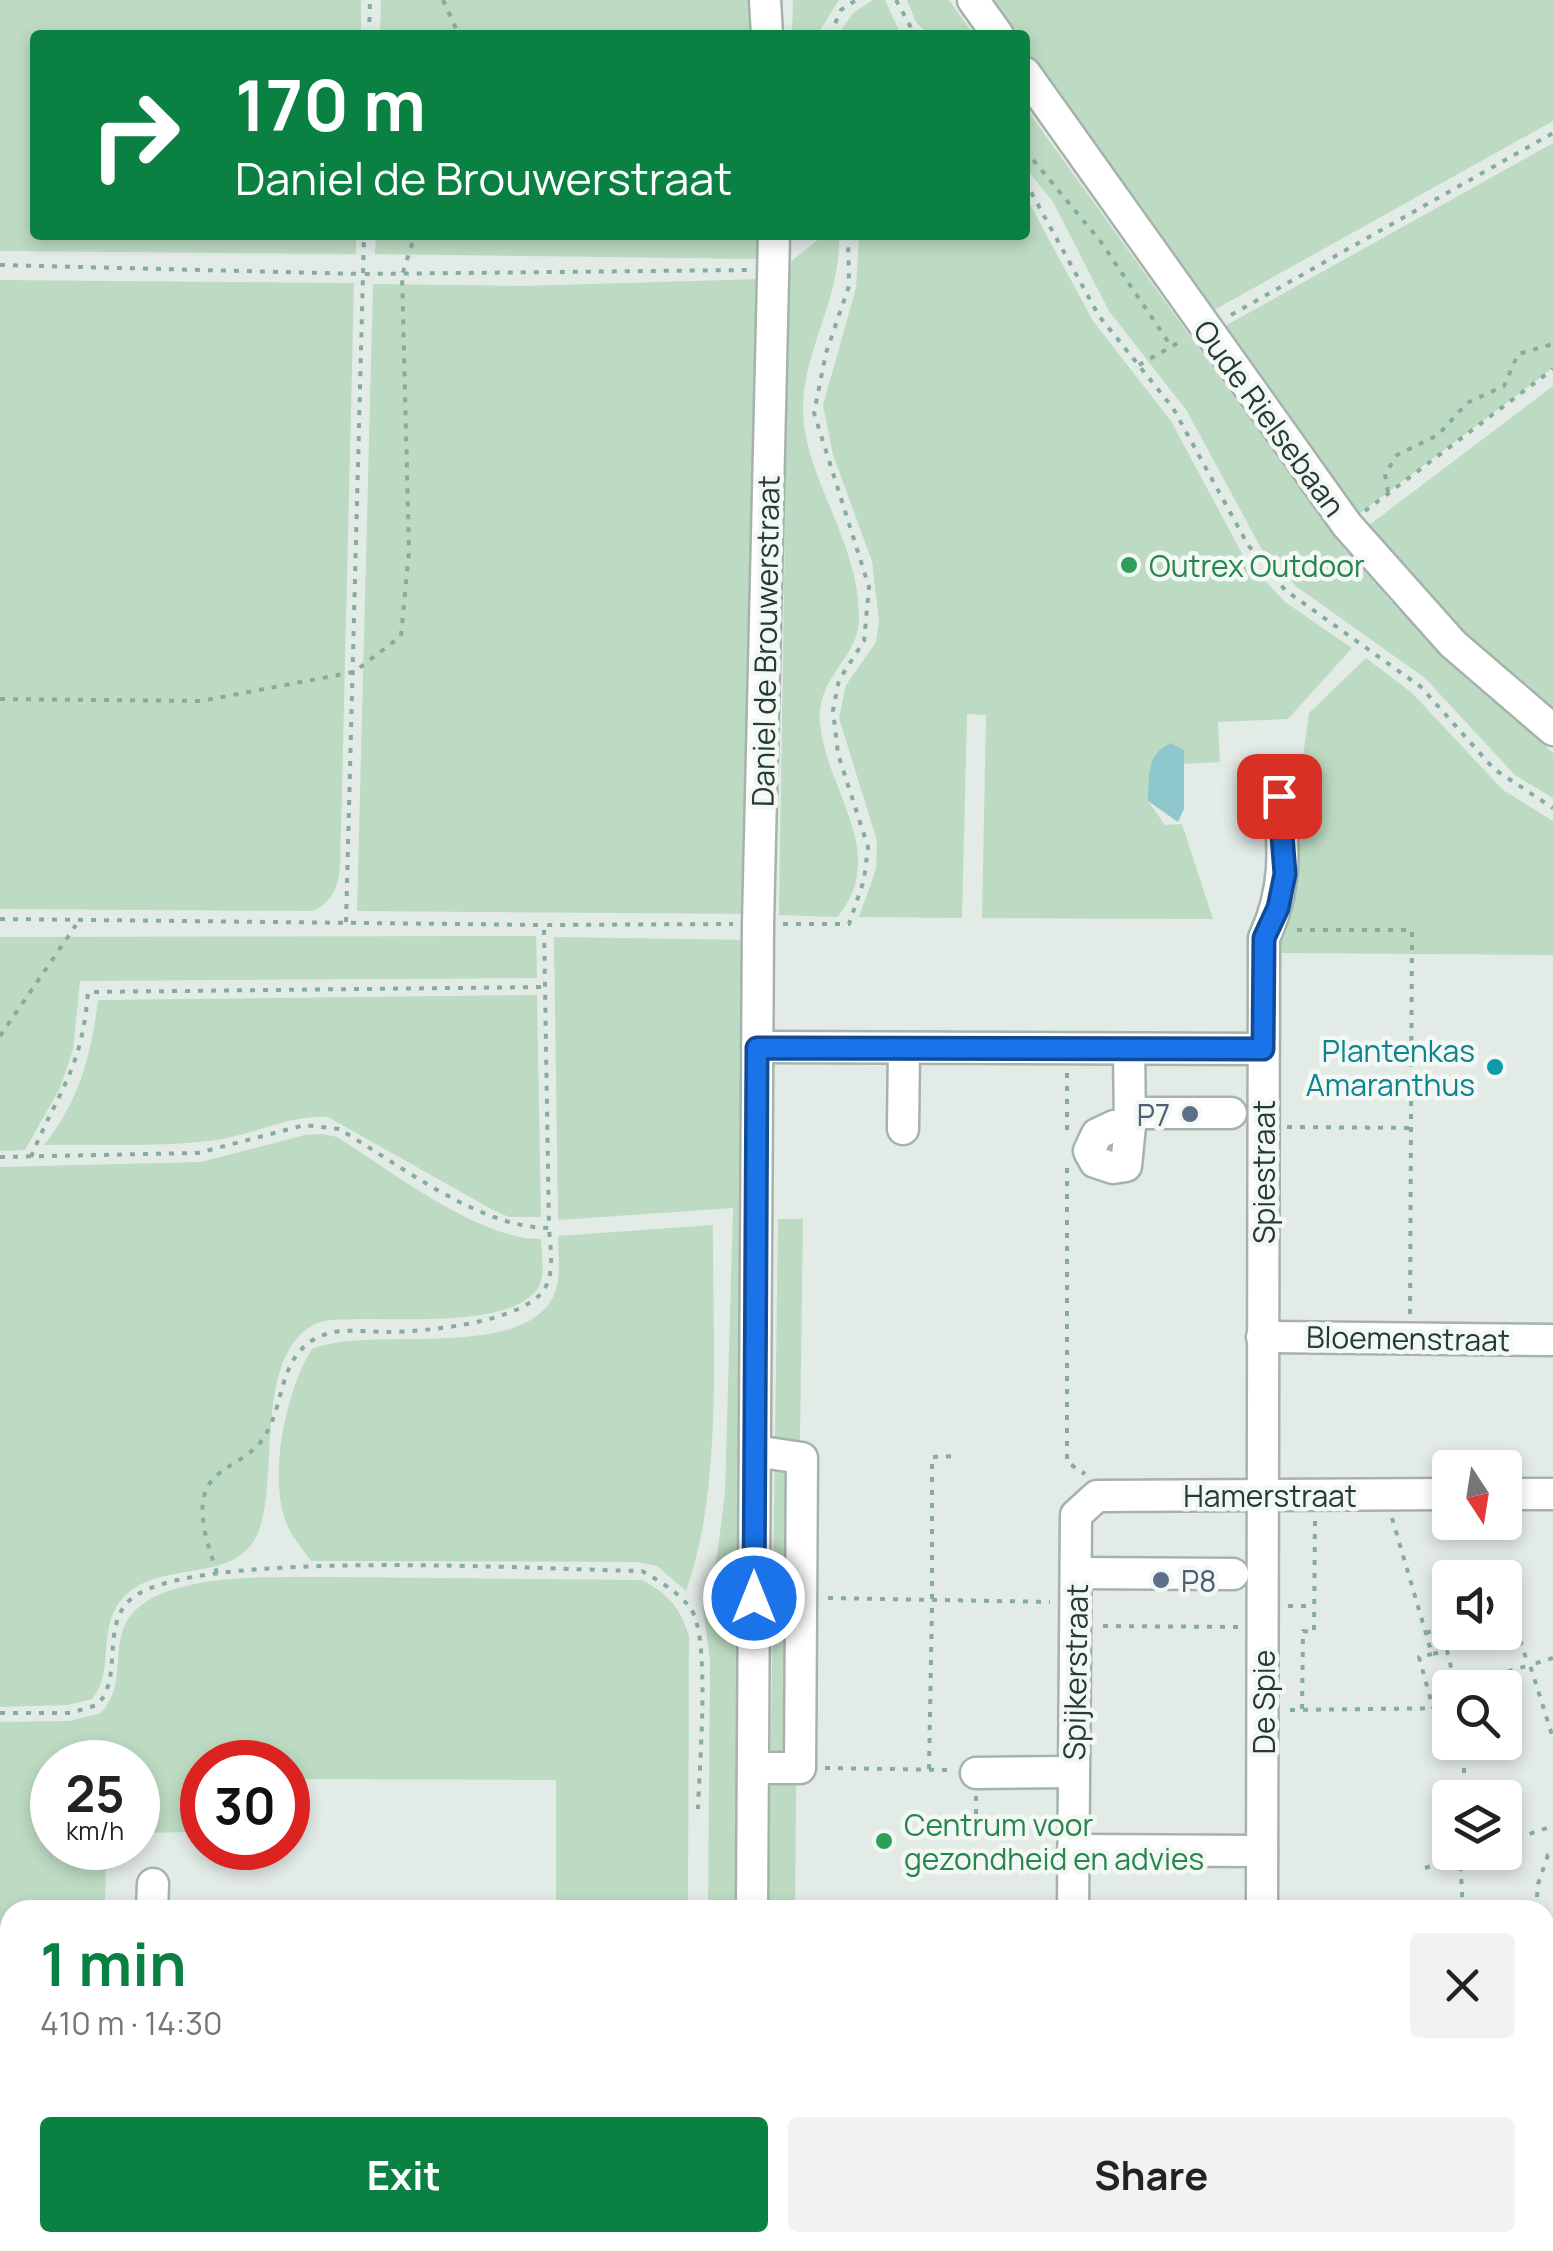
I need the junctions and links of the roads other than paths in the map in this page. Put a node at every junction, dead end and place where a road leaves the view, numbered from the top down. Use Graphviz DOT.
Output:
graph roads {
  1 [pos="765,0"];
  2 [pos="974,0"];
  3 [pos="767,30"];
  4 [pos="995,30"];
  5 [pos="1030,80"];
  6 [pos="774,247"];
  7 [pos="1553,730"];
  8 [pos="1279,796"];
  9 [pos="757,1048"];
  10 [pos="904,1048"];
  11 [pos="1129,1049"];
  12 [pos="1263,1049"];
  13 [pos="1231,1113"];
  14 [pos="904,1128"];
  15 [pos="1262,1337"];
  16 [pos="1553,1340"];
  17 [pos="754,1451"];
  18 [pos="1262,1493"];
  19 [pos="1432,1494"];
  20 [pos="1522,1494"];
  21 [pos="1553,1494"];
  22 [pos="1090,1500"];
  23 [pos="1233,1574"];
  24 [pos="1076,1600"];
  25 [pos="753,1768"];
  26 [pos="1073,1772"];
  27 [pos="976,1773"];
  28 [pos="1073,1850"];
  29 [pos="1262,1851"];
  30 [pos="752,1900"];
  31 [pos="1073,1900"];
  32 [pos="1262,1900"];
  1 -- 3 [label="street"];
  2 -- 4 [label="street"];
  5 -- 7 [label="street, Oude Rielsebaan"];
  6 -- 9 [label="street, Daniel de Brouwerstraat"];
  8 -- 12 [label="street, Spiestraat"];
  9 -- 10 [label="street"];
  9 -- 17 [label="street, Daniel de Brouwerstraat"];
  10 -- 11 [label="street"];
  10 -- 14 [label="street"];
  11 -- 12 [label="street"];
  11 -- 13 [label="street"];
  12 -- 15 [label="street, Spiestraat"];
  15 -- 16 [label="street, Bloemenstraat"];
  15 -- 18 [label="street, Spiestraat"];
  17 -- 25 [label="street, Daniel de Brouwerstraat"];
  17 -- 25 [label="street"];
  18 -- 19 [label="street, Hamerstraat"];
  18 -- 22 [label="street, Hamerstraat"];
  18 -- 29 [label="street, De Spie"];
  20 -- 21 [label="street"];
  22 -- 24 [label="street, Spijkerstraat"];
  23 -- 24 [label="street"];
  24 -- 26 [label="street, Spijkerstraat"];
  25 -- 30 [label="street, Daniel de Brouwerstraat"];
  26 -- 27 [label="street"];
  26 -- 28 [label="street, Spijkerstraat"];
  28 -- 29 [label="street"];
  28 -- 31 [label="street, Spijkerstraat"];
  29 -- 32 [label="street, De Spie"];
}
